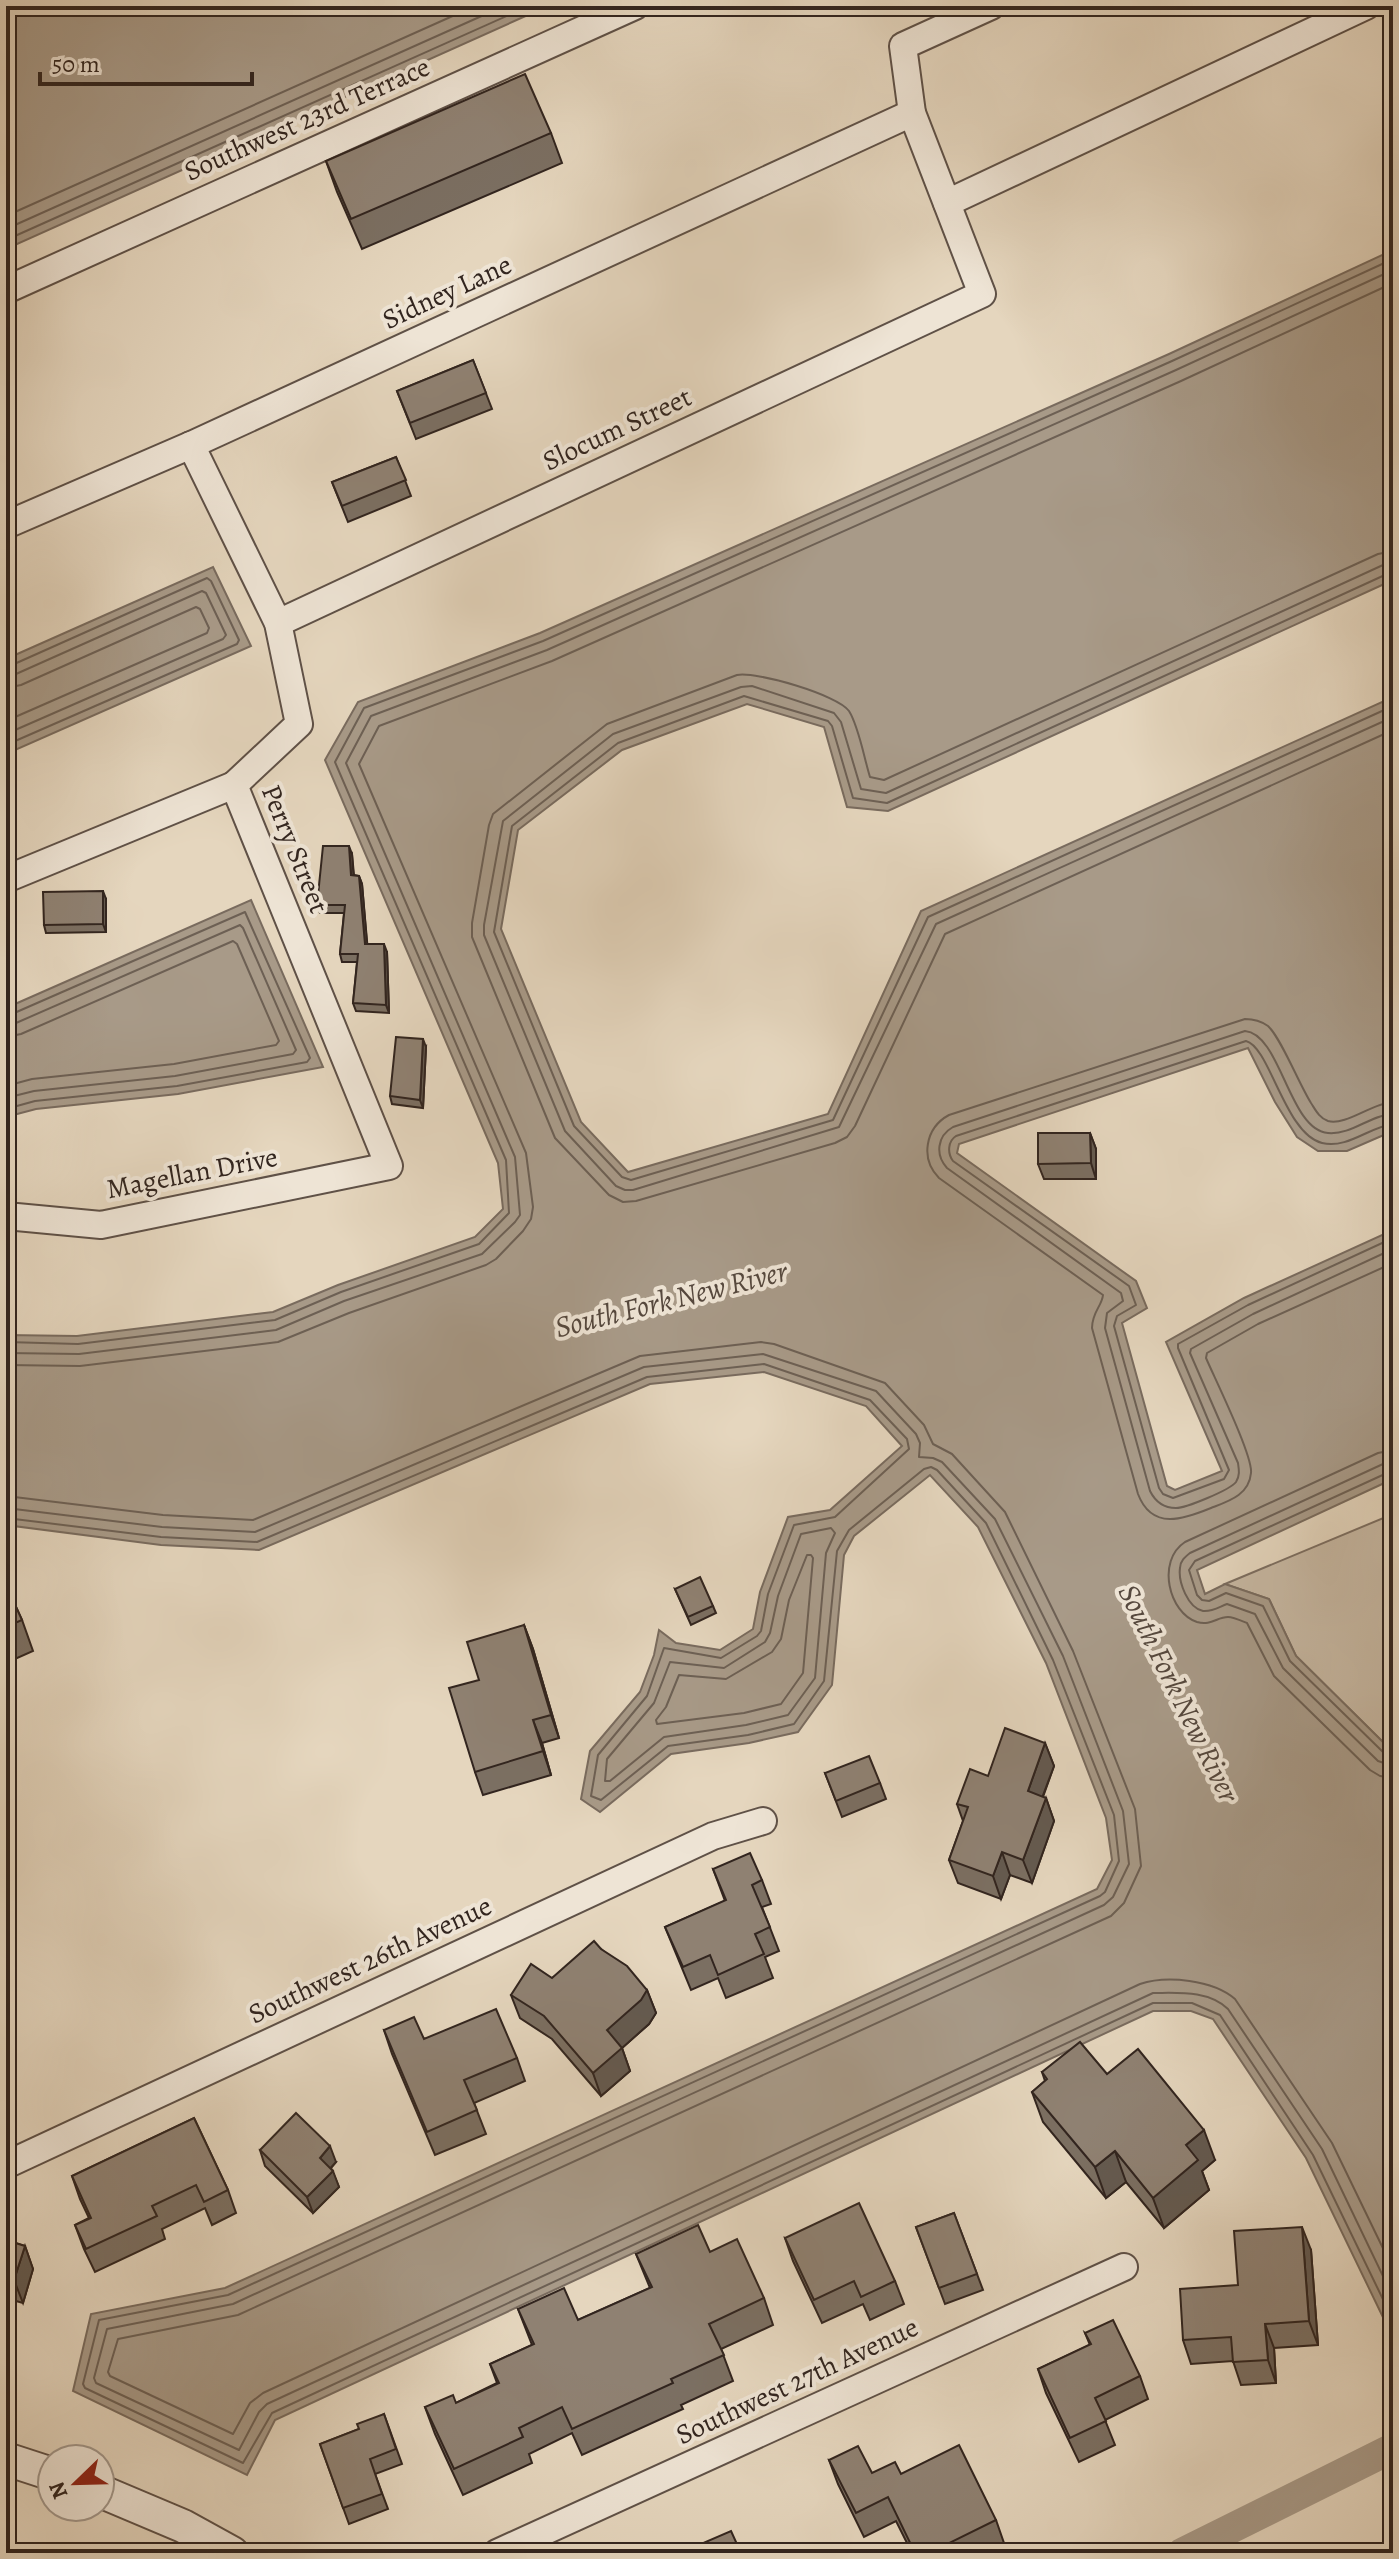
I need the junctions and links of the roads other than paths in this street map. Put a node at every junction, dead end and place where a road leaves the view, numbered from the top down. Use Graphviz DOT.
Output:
graph roads {
  1 [pos="635,6"];
  2 [pos="991,6"];
  3 [pos="1366,6"];
  4 [pos="912,113"];
  5 [pos="947,203"];
  6 [pos="6,290"];
  7 [pos="191,445"];
  8 [pos="6,525"];
  9 [pos="278,623"];
  10 [pos="234,785"];
  11 [pos="6,879"];
  12 [pos="389,1166"];
  13 [pos="6,1216"];
  14 [pos="763,1821"];
  15 [pos="6,2165"];
  16 [pos="1124,2267"];
  17 [pos="6,2459"];
  18 [pos="36,2469"];
  19 [pos="116,2498"];
  20 [pos="232,2553"];
  21 [pos="497,2553"];
  1 -- 6 [label="street, Southwest 23rd Terrace"];
  2 -- 4 [label="street"];
  3 -- 5 [label="street"];
  4 -- 5 [label="street"];
  4 -- 7 [label="street, Sidney Lane"];
  5 -- 9 [label="street, Slocum Street"];
  7 -- 8 [label="street, Sidney Lane"];
  7 -- 9 [label="street, Perry Street"];
  9 -- 10 [label="street, Perry Street"];
  10 -- 11 [label="street"];
  10 -- 12 [label="street, Perry Street"];
  12 -- 13 [label="street, Magellan Drive"];
  14 -- 15 [label="street, Southwest 26th Avenue"];
  16 -- 21 [label="street, Southwest 27th Avenue"];
  17 -- 18 [label="street"];
  19 -- 20 [label="street"];
}
